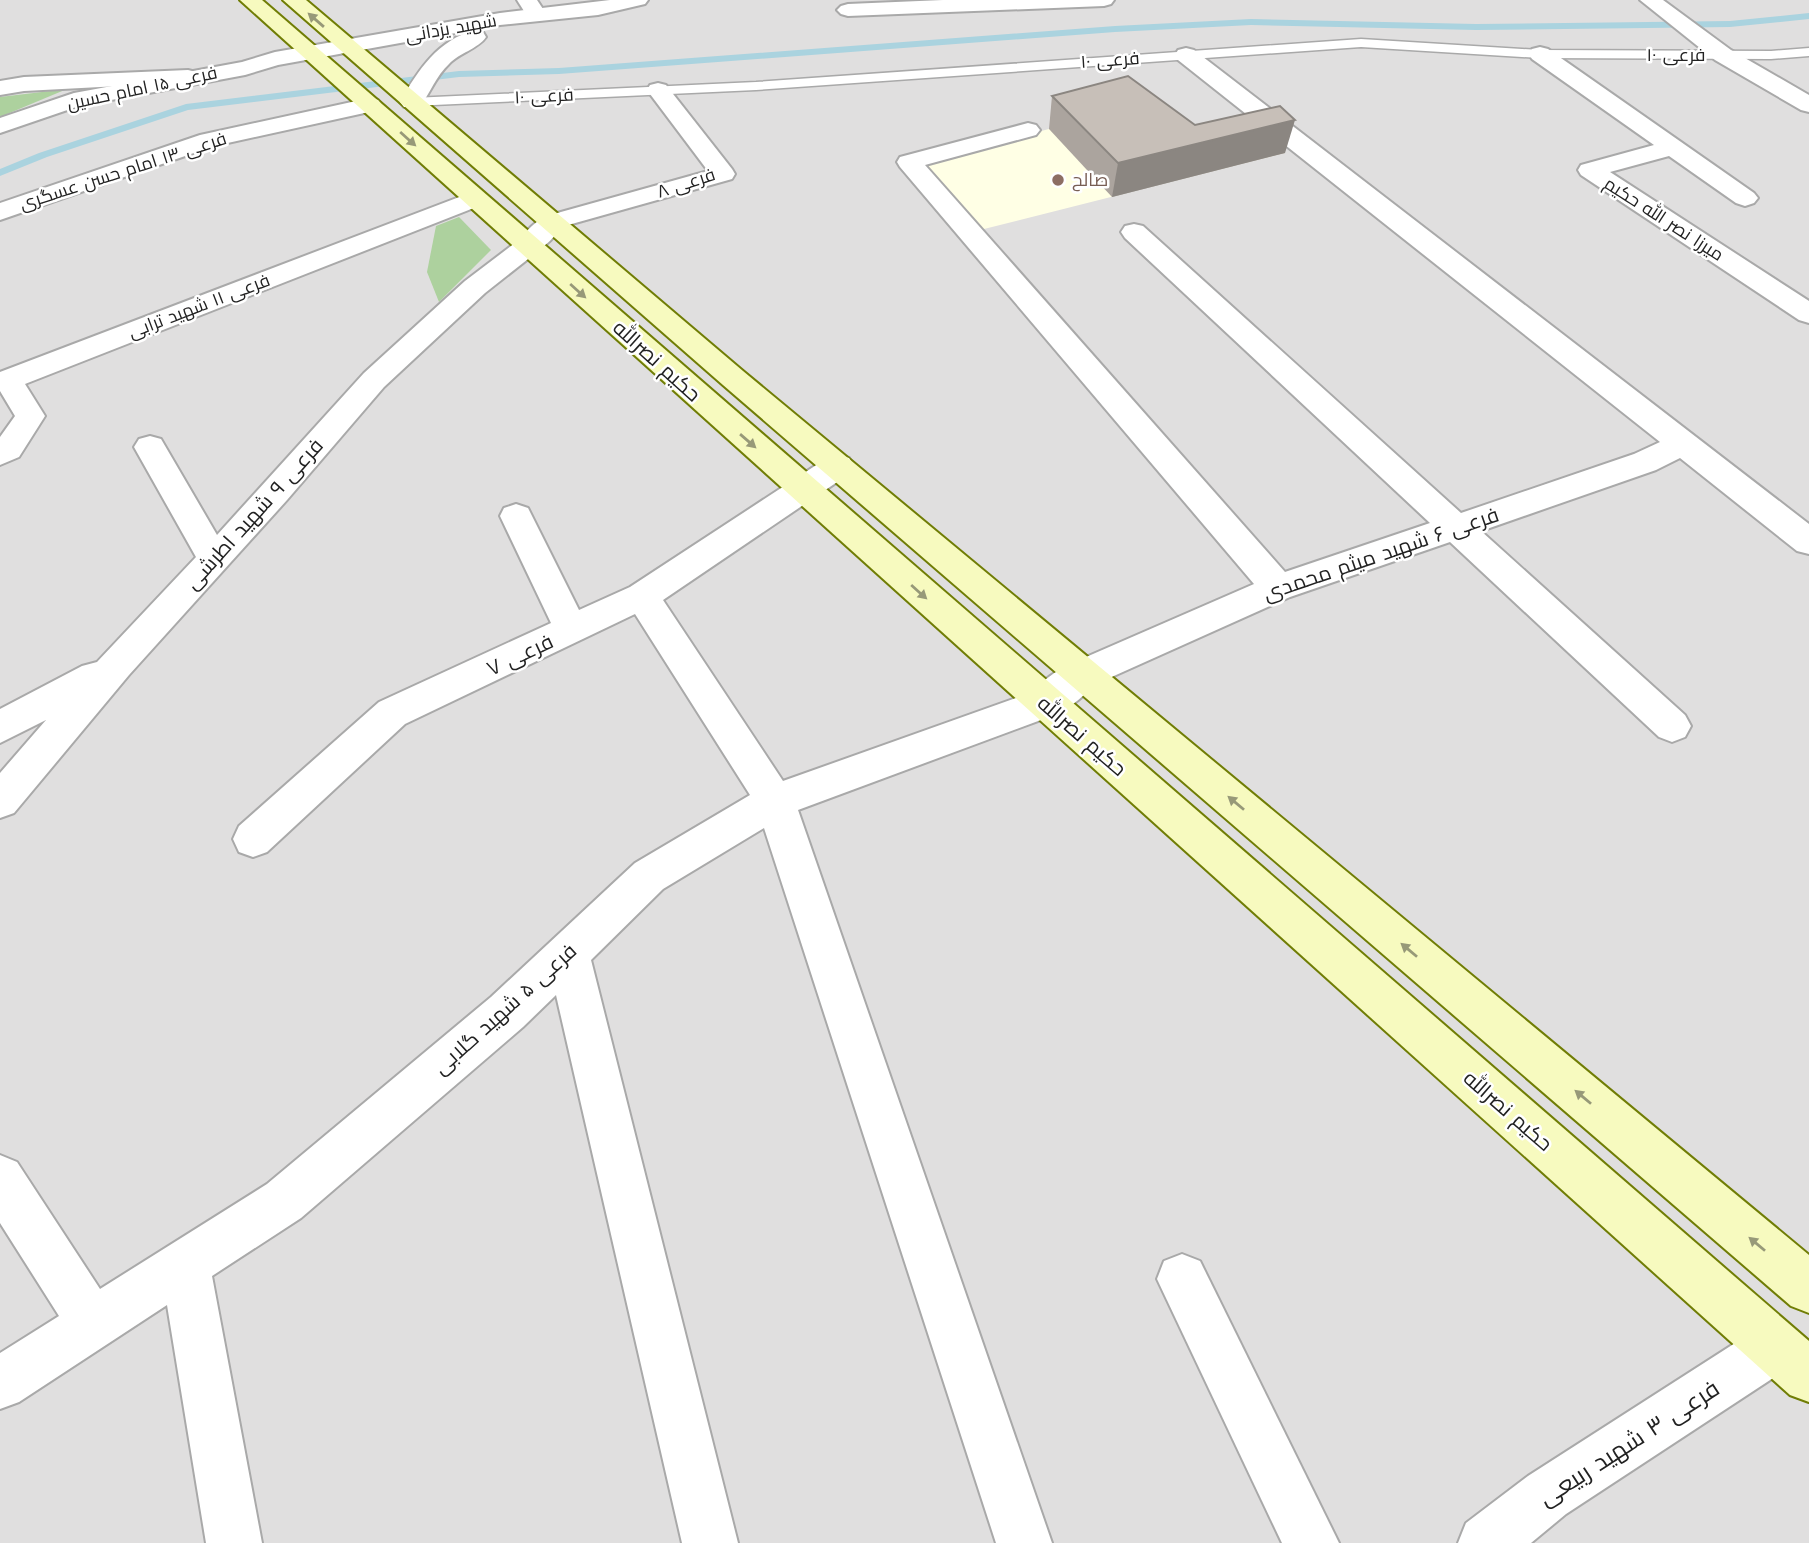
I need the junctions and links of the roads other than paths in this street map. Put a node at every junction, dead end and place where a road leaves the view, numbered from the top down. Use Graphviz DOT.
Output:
graph roads {
  1 [pos="250,0"];
  2 [pos="293,0"];
  3 [pos="638,0"];
  4 [pos="1104,0"];
  5 [pos="1650,0"];
  6 [pos="531,8"];
  7 [pos="598,9"];
  8 [pos="848,10"];
  9 [pos="475,37"];
  10 [pos="1718,51"];
  11 [pos="1809,52"];
  12 [pos="1539,54"];
  13 [pos="1186,55"];
  14 [pos="359,75"];
  15 [pos="188,77"];
  16 [pos="0,88"];
  17 [pos="658,90"];
  18 [pos="1809,105"];
  19 [pos="0,126"];
  20 [pos="1028,130"];
  21 [pos="1673,148"];
  22 [pos="1745,198"];
  23 [pos="475,199"];
  24 [pos="0,212"];
  25 [pos="1134,232"];
  26 [pos="540,234"];
  27 [pos="1809,314"];
  28 [pos="4,373"];
  29 [pos="1683,444"];
  30 [pos="150,447"];
  31 [pos="0,454"];
  32 [pos="838,466"];
  33 [pos="804,489"];
  34 [pos="516,516"];
  35 [pos="1456,527"];
  36 [pos="1809,542"];
  37 [pos="214,559"];
  38 [pos="1278,588"];
  39 [pos="642,596"];
  40 [pos="572,631"];
  41 [pos="116,665"];
  42 [pos="1083,674"];
  43 [pos="1044,703"];
  44 [pos="1672,726"];
  45 [pos="0,727"];
  46 [pos="0,801"];
  47 [pos="775,801"];
  48 [pos="253,839"];
  49 [pos="568,954"];
  50 [pos="0,1179"];
  51 [pos="185,1264"];
  52 [pos="1182,1279"];
  53 [pos="1809,1288"];
  54 [pos="92,1322"];
  55 [pos="1792,1362"];
  56 [pos="0,1383"];
  57 [pos="1499,1539"];
  58 [pos="234,1543"];
  59 [pos="710,1543"];
  60 [pos="1024,1543"];
  61 [pos="1311,1543"];
  1 -- 14 [label="main road, حکیم نصرالله"];
  14 -- 2 [label="main road, حکیم نصرالله, one-way"];
  3 -- 7 [label="street, شهید یزدانی"];
  4 -- 8 [label="street"];
  5 -- 10 [label="street"];
  6 -- 7 [label="street, شهید یزدانی"];
  6 -- 14 [label="street, شهید یزدانی"];
  7 -- 9 [label="street"];
  9 -- 14 [label="street"];
  9 -- 14 [label="street"];
  10 -- 11 [label="lane, فرعی ۱۰"];
  10 -- 12 [label="lane, فرعی ۱۰"];
  10 -- 18 [label="street"];
  12 -- 13 [label="lane, فرعی ۱۰"];
  12 -- 21 [label="street"];
  13 -- 17 [label="lane, فرعی ۱۰"];
  13 -- 29 [label="street"];
  14 -- 15 [label="street, فرعی ۱۵ امام حسین"];
  14 -- 17 [label="lane, فرعی ۱۰"];
  14 -- 23 [label="main road, حکیم نصرالله, one-way"];
  14 -- 24 [label="street, فرعی ۱۳ امام حسن عسگری"];
  14 -- 26 [label="main road, حکیم نصرالله"];
  15 -- 16 [label="street"];
  15 -- 19 [label="street, فرعی ۱۵ امام حسین"];
  17 -- 26 [label="street, فرعی ۸"];
  20 -- 38 [label="street"];
  21 -- 22 [label="street"];
  21 -- 27 [label="street, میرزا نصر الله حکیم"];
  23 -- 26 [label="main road, حکیم نصرالله"];
  23 -- 28 [label="street, فرعی ۱۱ شهید ترابی"];
  25 -- 35 [label="street"];
  26 -- 32 [label="main road, حکیم نصرالله"];
  26 -- 33 [label="main road, حکیم نصرالله, one-way"];
  26 -- 37 [label="street, فرعی ۹ شهید اطرشی"];
  28 -- 31 [label="street, فرعی ۱۱ شهید ترابی"];
  29 -- 35 [label="street, فرعی ۶ شهید میثم محمدی"];
  29 -- 36 [label="street"];
  30 -- 37 [label="street"];
  32 -- 33 [label="street, فرعی ۷"];
  32 -- 42 [label="main road, حکیم نصرالله"];
  33 -- 39 [label="street, فرعی ۷"];
  33 -- 43 [label="main road, حکیم نصرالله, one-way"];
  34 -- 40 [label="street"];
  35 -- 38 [label="street, فرعی ۶ شهید میثم محمدی"];
  35 -- 44 [label="street"];
  37 -- 41 [label="street, فرعی ۹ شهید اطرشی"];
  38 -- 42 [label="street, فرعی ۶ شهید میثم محمدی"];
  39 -- 40 [label="street, فرعی ۷"];
  39 -- 47 [label="street"];
  40 -- 48 [label="street, فرعی ۷"];
  41 -- 45 [label="street"];
  41 -- 46 [label="street, فرعی ۹ شهید اطرشی"];
  42 -- 43 [label="street, فرعی ۶ شهید میثم محمدی"];
  53 -- 42 [label="main road, حکیم نصرالله, one-way"];
  43 -- 47 [label="street, فرعی ۵ شهید گلابی"];
  43 -- 55 [label="main road, حکیم نصرالله"];
  47 -- 49 [label="street, فرعی ۵ شهید گلابی"];
  47 -- 60 [label="street"];
  49 -- 51 [label="street, فرعی ۵ شهید گلابی"];
  49 -- 59 [label="street"];
  50 -- 54 [label="street"];
  51 -- 54 [label="street, فرعی ۵ شهید گلابی"];
  51 -- 58 [label="street"];
  52 -- 61 [label="street"];
  54 -- 56 [label="street, فرعی ۵ شهید گلابی"];
  55 -- 57 [label="street, فرعی ۳ شهید ربیعی"];
}
